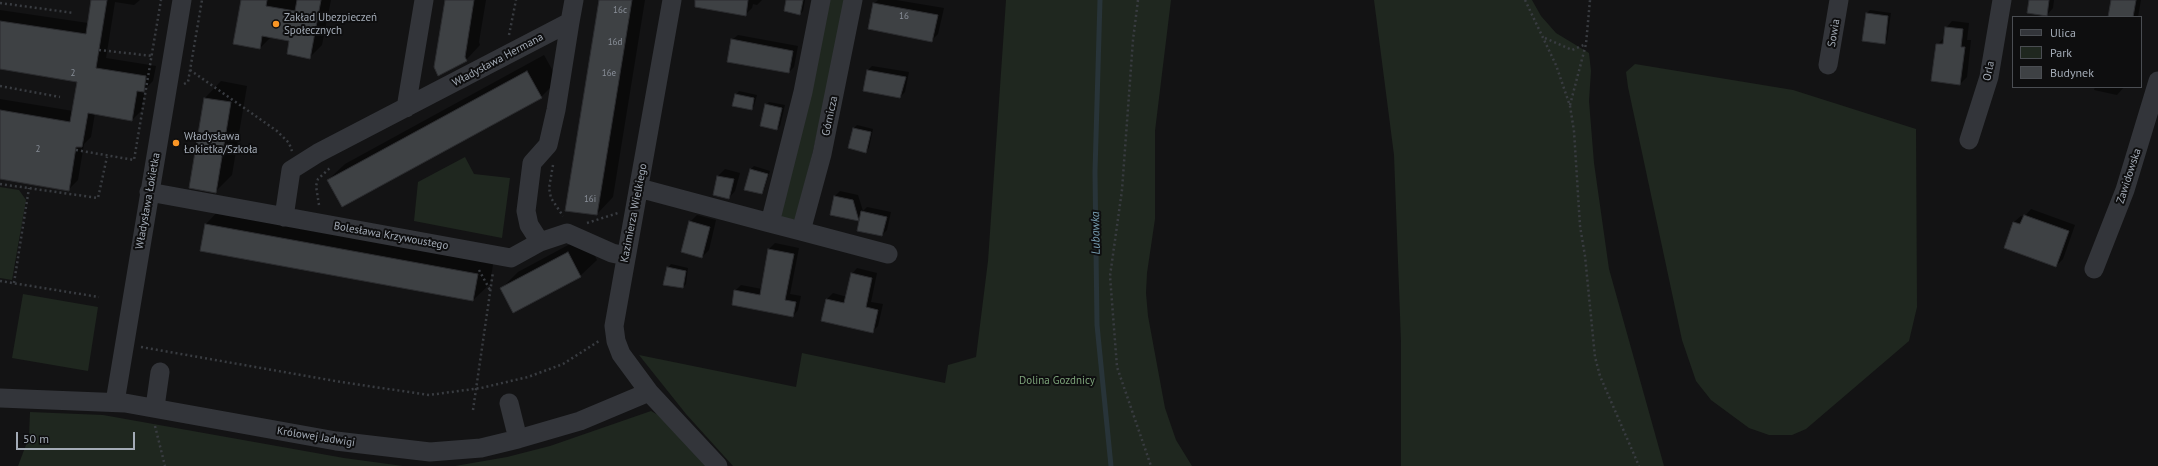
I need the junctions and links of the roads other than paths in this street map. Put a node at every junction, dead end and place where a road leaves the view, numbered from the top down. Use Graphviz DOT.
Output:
graph roads {
  1 [pos="182,0"];
  2 [pos="424,0"];
  3 [pos="574,0"];
  4 [pos="672,0"];
  5 [pos="821,0"];
  6 [pos="853,0"];
  7 [pos="1839,0"];
  8 [pos="2002,0"];
  9 [pos="570,22"];
  10 [pos="1828,65"];
  11 [pos="2158,81"];
  12 [pos="406,108"];
  13 [pos="1969,140"];
  14 [pos="639,188"];
  15 [pos="149,192"];
  16 [pos="284,217"];
  17 [pos="770,223"];
  18 [pos="801,231"];
  19 [pos="540,242"];
  20 [pos="888,254"];
  21 [pos="625,256"];
  22 [pos="2094,269"];
  23 [pos="160,372"];
  24 [pos="650,392"];
  25 [pos="0,398"];
  26 [pos="115,402"];
  27 [pos="509,404"];
  28 [pos="154,413"];
  29 [pos="518,439"];
  30 [pos="445,459"];
  31 [pos="718,466"];
  1 -- 15 [label="street, Władysława Łokietka"];
  2 -- 12 [label="street"];
  3 -- 9 [label="street"];
  4 -- 14 [label="street, Kazimierza Wielkiego"];
  5 -- 17 [label="street"];
  6 -- 18 [label="street, Górnicza"];
  7 -- 10 [label="street, Sowia"];
  8 -- 13 [label="street, Orla"];
  9 -- 12 [label="street, Władysława Hermana"];
  9 -- 19 [label="street"];
  11 -- 22 [label="street, Zawidowska"];
  12 -- 16 [label="street, Władysława Hermana"];
  14 -- 17 [label="street"];
  14 -- 21 [label="street, Kazimierza Wielkiego"];
  15 -- 16 [label="street, Bolesława Krzywoustego"];
  15 -- 26 [label="street, Władysława Łokietka"];
  16 -- 19 [label="street, Bolesława Krzywoustego"];
  17 -- 18 [label="street"];
  18 -- 20 [label="street"];
  19 -- 21 [label="street, Bolesława Krzywoustego"];
  21 -- 24 [label="street, Kazimierza Wielkiego"];
  23 -- 28 [label="street"];
  24 -- 29 [label="street, Królowej Jadwigi"];
  24 -- 31 [label="street, Kazimierza Wielkiego"];
  25 -- 26 [label="street, Królowej Jadwigi"];
  26 -- 28 [label="street, Królowej Jadwigi"];
  27 -- 29 [label="street"];
  28 -- 30 [label="street, Królowej Jadwigi"];
  29 -- 30 [label="street, Królowej Jadwigi"];
}
